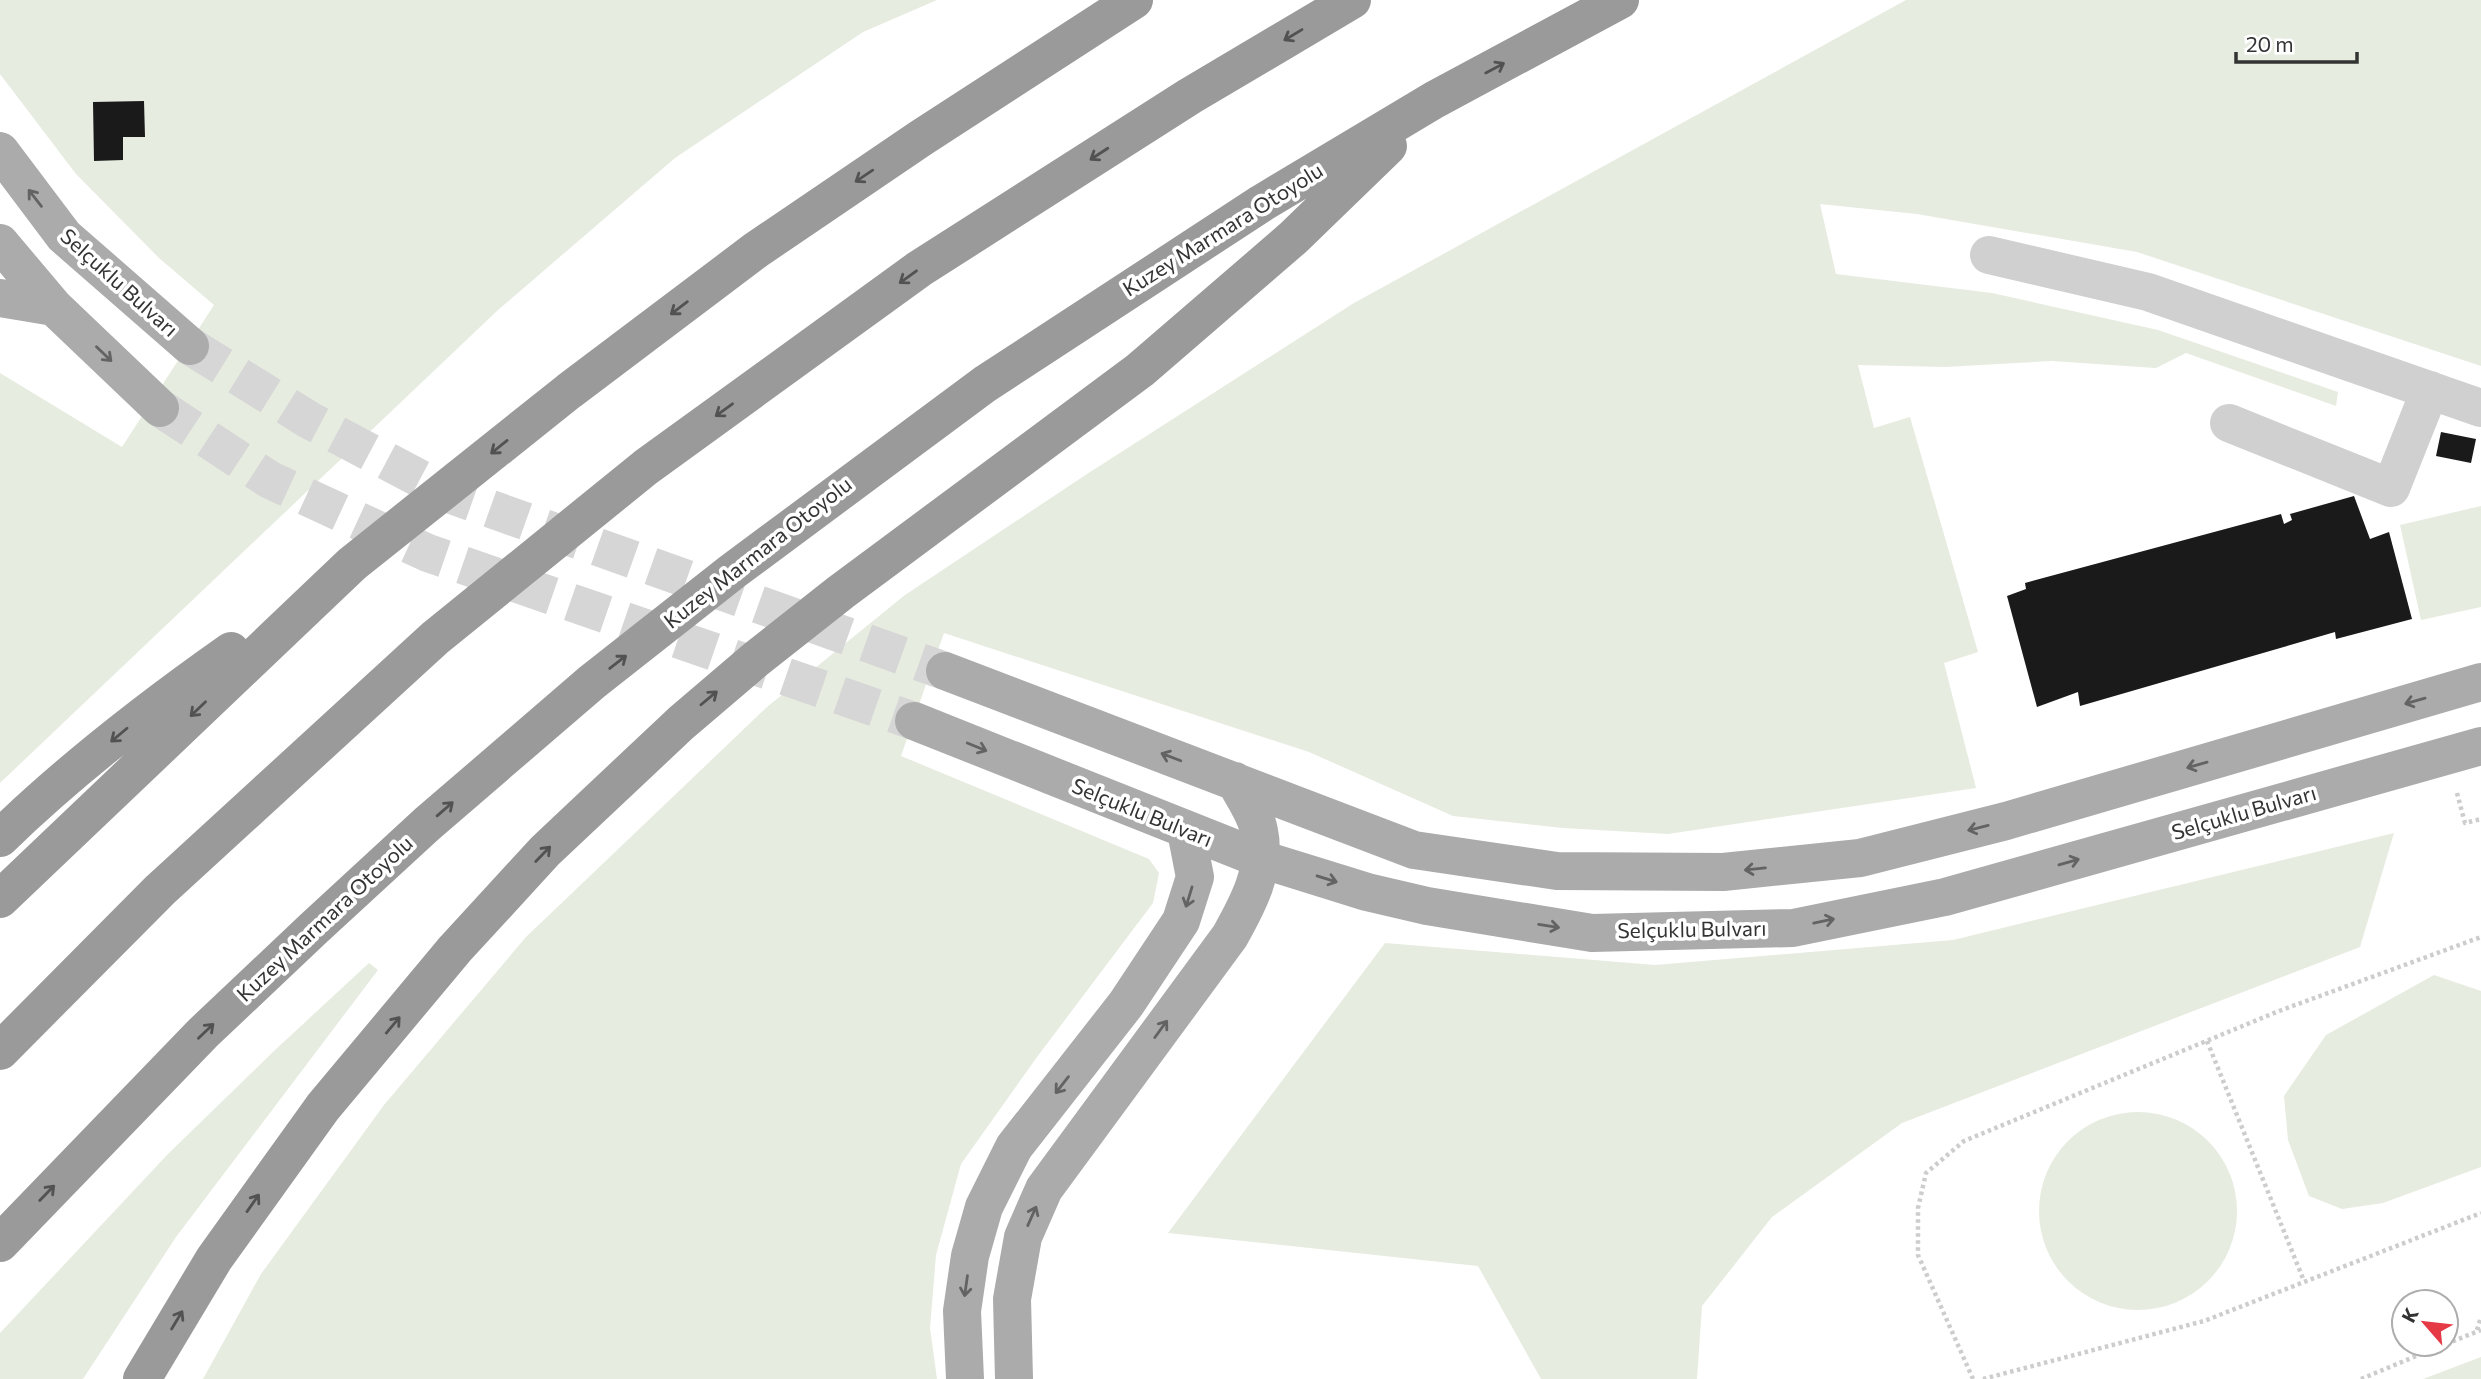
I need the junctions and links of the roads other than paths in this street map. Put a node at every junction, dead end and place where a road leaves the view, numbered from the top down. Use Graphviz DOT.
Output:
graph roads {
  1 [pos="1084,0"];
  2 [pos="1134,0"];
  3 [pos="1352,0"];
  4 [pos="1620,0"];
  5 [pos="1434,100"];
  6 [pos="921,138"];
  7 [pos="0,151"];
  8 [pos="0,243"];
  9 [pos="1989,255"];
  10 [pos="0,298"];
  11 [pos="54,307"];
  12 [pos="190,346"];
  13 [pos="2430,390"];
  14 [pos="160,408"];
  15 [pos="2481,408"];
  16 [pos="2229,423"];
  17 [pos="352,564"];
  18 [pos="945,671"];
  19 [pos="2481,682"];
  20 [pos="914,721"];
  21 [pos="2481,746"];
  22 [pos="1235,781"];
  23 [pos="1186,831"];
  24 [pos="0,838"];
  25 [pos="1261,859"];
  26 [pos="0,900"];
  27 [pos="0,1051"];
  28 [pos="0,1243"];
  29 [pos="142,1379"];
  30 [pos="965,1379"];
  31 [pos="1014,1379"];
  1 -- 6 [label="highway"];
  2 -- 6 [label="highway"];
  3 -- 27 [label="highway, one-way"];
  5 -- 4 [label="highway, Kuzey Marmara Otoyolu, one-way"];
  28 -- 5 [label="highway, Kuzey Marmara Otoyolu, one-way"];
  29 -- 5 [label="highway, one-way"];
  6 -- 17 [label="highway, one-way"];
  12 -- 7 [label="main road, Selçuklu Bulvarı, one-way"];
  8 -- 11 [label="main road"];
  9 -- 13 [label="street"];
  10 -- 11 [label="main road"];
  11 -- 14 [label="main road, one-way"];
  13 -- 15 [label="street"];
  13 -- 16 [label="street"];
  17 -- 24 [label="highway, one-way"];
  17 -- 26 [label="highway, one-way"];
  22 -- 18 [label="main road, one-way"];
  19 -- 22 [label="main road, one-way"];
  20 -- 23 [label="main road, Selçuklu Bulvarı, one-way"];
  25 -- 21 [label="main road, Selçuklu Bulvarı, one-way"];
  22 -- 25 [label="main road"];
  23 -- 25 [label="main road, Selçuklu Bulvarı"];
  23 -- 30 [label="main road, one-way"];
  31 -- 25 [label="main road, one-way"];
}
